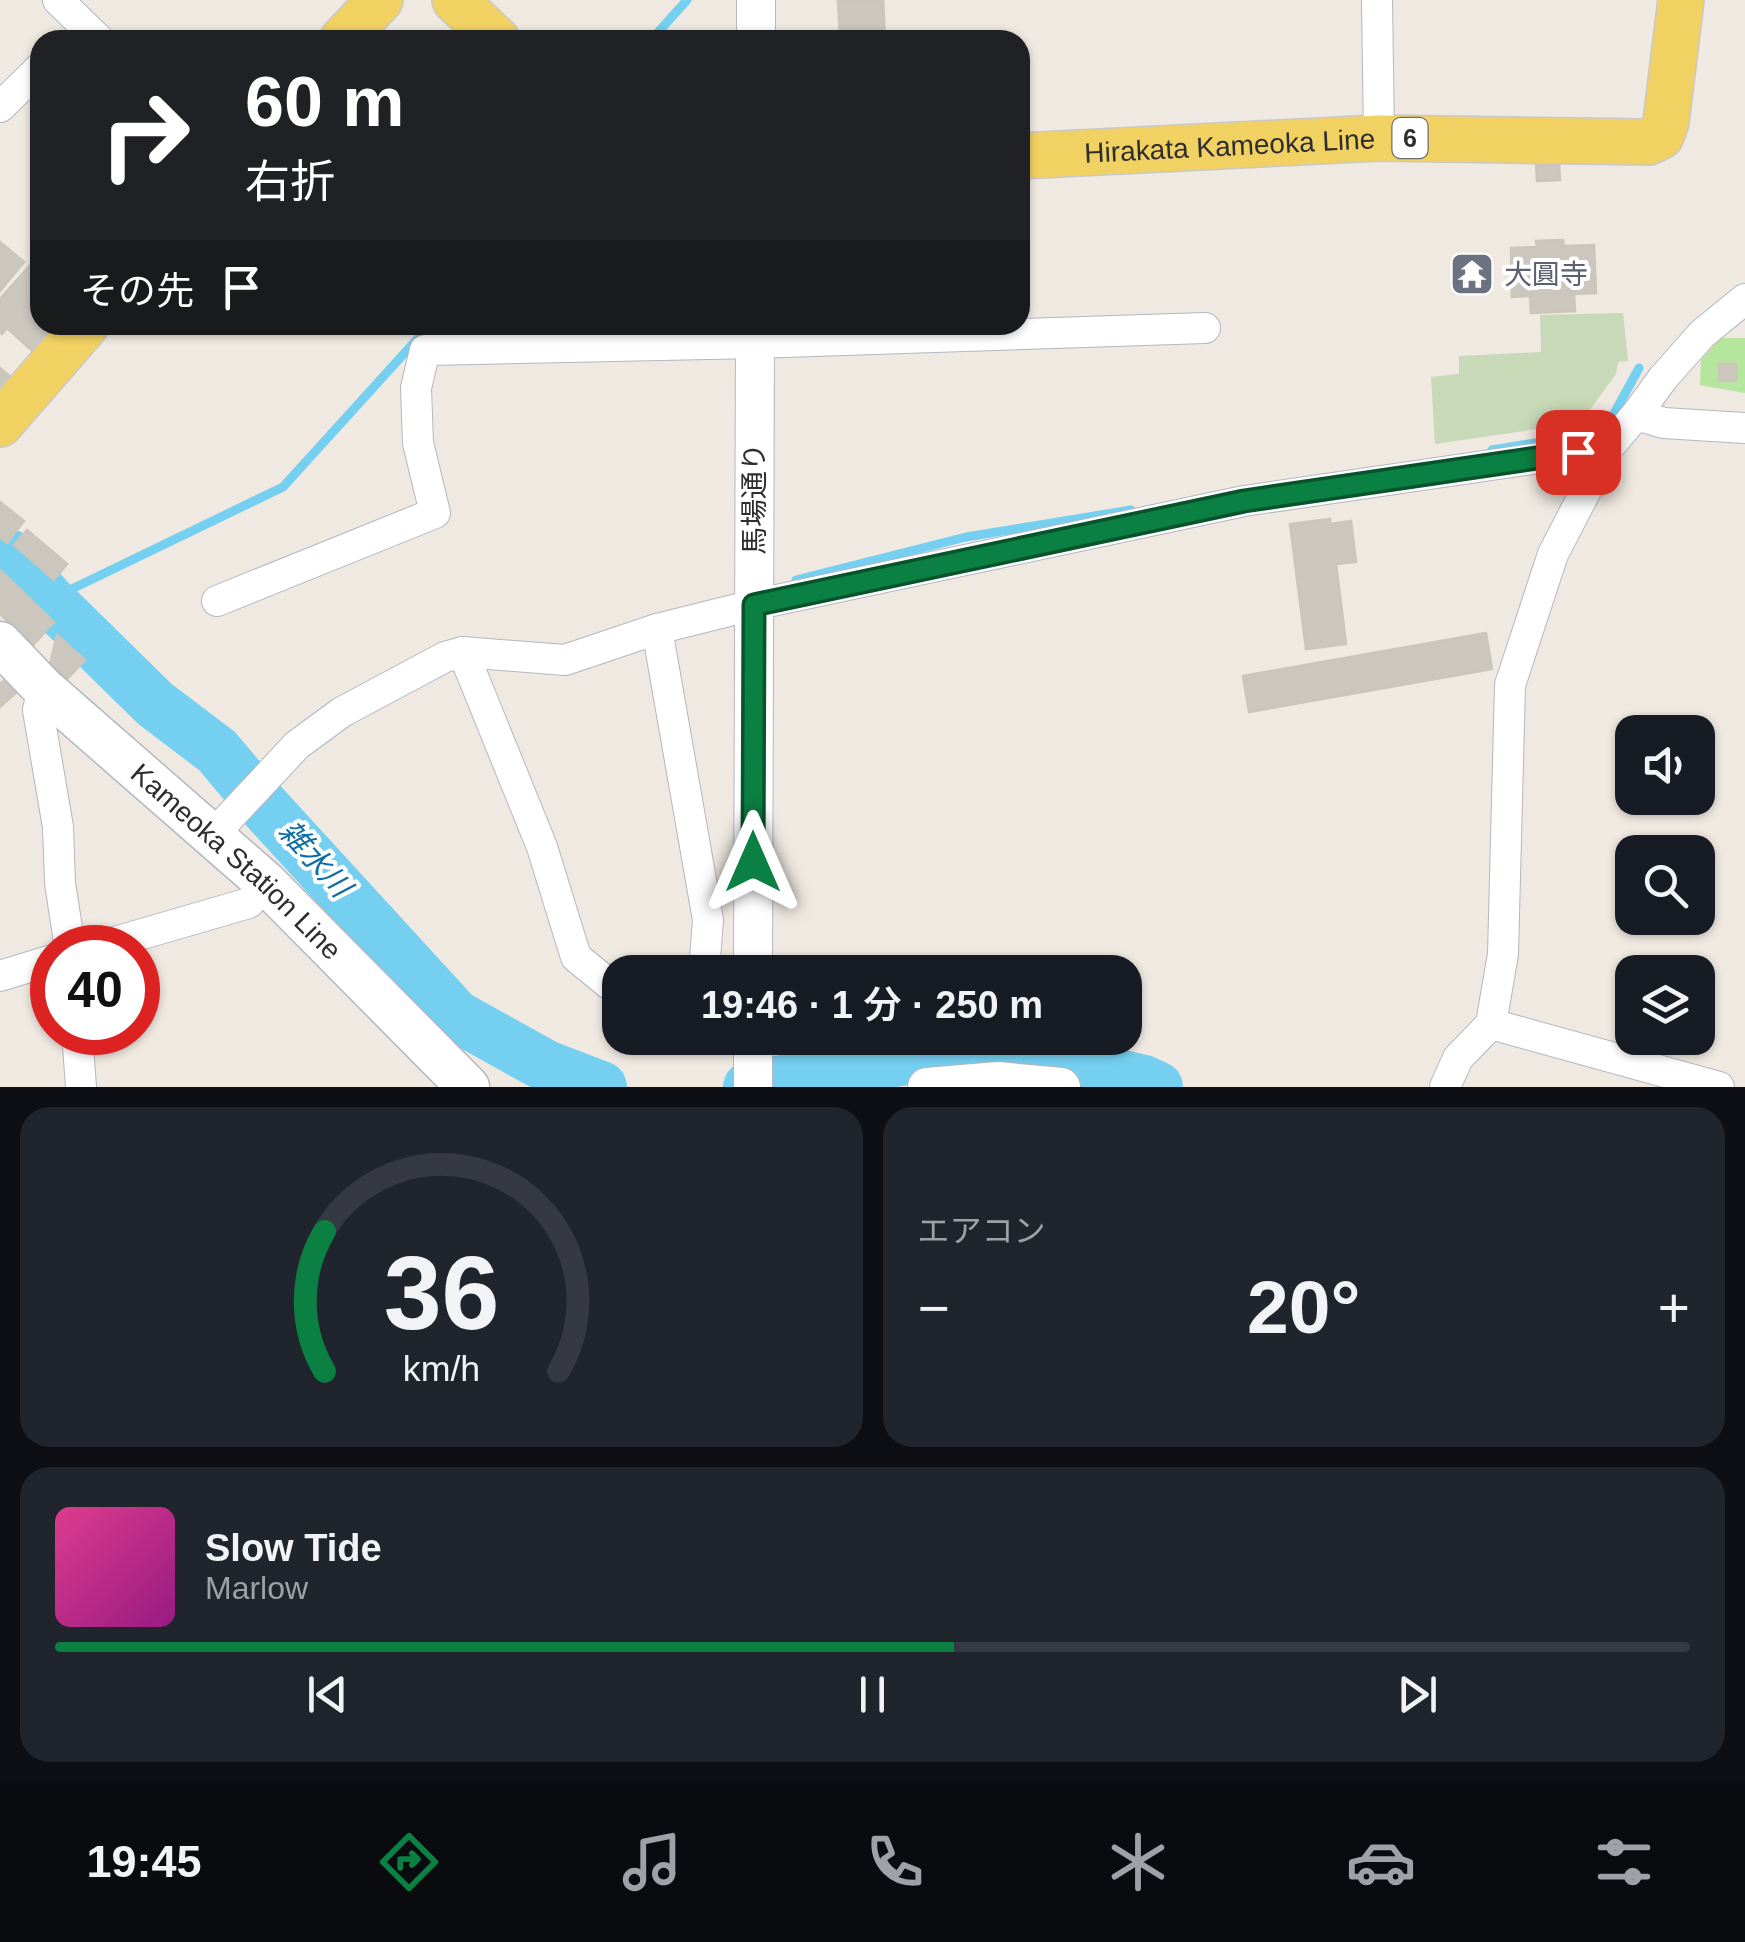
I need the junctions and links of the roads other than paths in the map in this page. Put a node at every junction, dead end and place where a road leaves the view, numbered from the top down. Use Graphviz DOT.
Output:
graph roads {
  1 [pos="58,0"];
  2 [pos="380,0"];
  3 [pos="455,0"];
  4 [pos="756,0"];
  5 [pos="1377,0"];
  6 [pos="1681,0"];
  7 [pos="80,30"];
  8 [pos="352,30"];
  9 [pos="486,30"];
  10 [pos="756,30"];
  11 [pos="30,78"];
  12 [pos="0,107"];
  13 [pos="1379,138"];
  14 [pos="1030,155"];
  15 [pos="1745,299"];
  16 [pos="1205,328"];
  17 [pos="1030,330"];
  18 [pos="77,335"];
  19 [pos="734,335"];
  20 [pos="755,335"];
  21 [pos="1636,415"];
  22 [pos="0,424"];
  23 [pos="1745,428"];
  24 [pos="1608,448"];
  25 [pos="217,601"];
  26 [pos="754,605"];
  27 [pos="658,629"];
  28 [pos="0,643"];
  29 [pos="463,652"];
  30 [pos="44,688"];
  31 [pos="211,837"];
  32 [pos="265,882"];
  33 [pos="66,925"];
  34 [pos="160,928"];
  35 [pos="705,955"];
  36 [pos="753,955"];
  37 [pos="30,967"];
  38 [pos="0,976"];
  39 [pos="602,978"];
  40 [pos="1491,1024"];
  41 [pos="79,1055"];
  42 [pos="753,1055"];
  43 [pos="933,1086"];
  44 [pos="81,1087"];
  45 [pos="468,1087"];
  46 [pos="753,1087"];
  47 [pos="1060,1087"];
  48 [pos="1445,1087"];
  49 [pos="1719,1087"];
  1 -- 7 [label="street"];
  2 -- 8 [label="main road"];
  3 -- 9 [label="main road"];
  4 -- 10 [label="street"];
  5 -- 13 [label="street"];
  6 -- 13 [label="main road, Hirakata Kameoka Line / 6"];
  11 -- 12 [label="street"];
  13 -- 14 [label="main road, Hirakata Kameoka Line / 6"];
  15 -- 21 [label="street"];
  16 -- 17 [label="street"];
  18 -- 22 [label="main road"];
  19 -- 25 [label="street"];
  20 -- 26 [label="street, 馬場通り"];
  21 -- 23 [label="street"];
  21 -- 24 [label="street"];
  24 -- 26 [label="street"];
  24 -- 40 [label="street"];
  26 -- 27 [label="street"];
  26 -- 36 [label="street, 馬場通り"];
  27 -- 29 [label="street"];
  27 -- 35 [label="street"];
  28 -- 30 [label="main road, Kameoka Station Line"];
  29 -- 31 [label="street"];
  29 -- 39 [label="street"];
  30 -- 31 [label="main road, Kameoka Station Line"];
  30 -- 33 [label="street"];
  31 -- 32 [label="main road, Kameoka Station Line"];
  32 -- 34 [label="street"];
  32 -- 45 [label="main road, Kameoka Station Line"];
  37 -- 38 [label="street"];
  40 -- 48 [label="street"];
  40 -- 49 [label="street"];
  41 -- 44 [label="street"];
  42 -- 46 [label="street"];
  43 -- 47 [label="street"];
}
